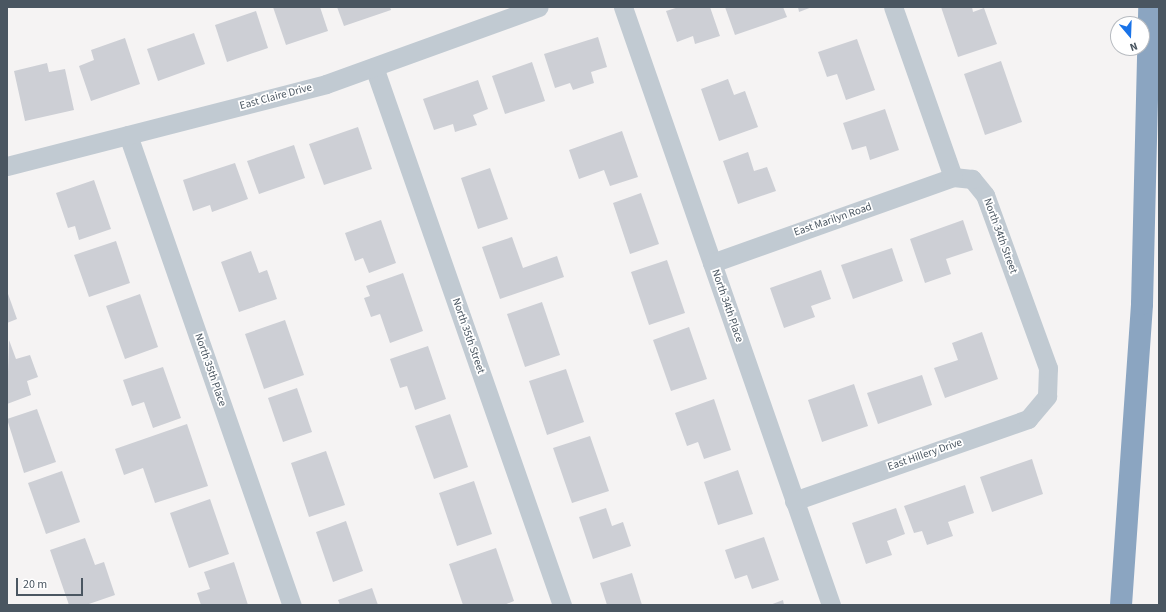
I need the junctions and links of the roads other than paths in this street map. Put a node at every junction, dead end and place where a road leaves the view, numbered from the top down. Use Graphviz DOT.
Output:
graph roads {
  1 [pos="538,7"];
  2 [pos="623,7"];
  3 [pos="893,7"];
  4 [pos="1149,7"];
  5 [pos="374,67"];
  6 [pos="128,135"];
  7 [pos="7,166"];
  8 [pos="953,177"];
  9 [pos="712,263"];
  10 [pos="1047,396"];
  11 [pos="794,501"];
  12 [pos="292,605"];
  13 [pos="562,605"];
  14 [pos="831,605"];
  15 [pos="1121,605"];
  1 -- 5 [label="street, East Claire Drive"];
  2 -- 9 [label="street, North 34th Place"];
  3 -- 8 [label="street"];
  4 -- 15 [label="highway"];
  5 -- 6 [label="street, East Claire Drive"];
  5 -- 13 [label="street, North 35th Street"];
  6 -- 7 [label="street, East Claire Drive"];
  6 -- 12 [label="street, North 35th Place"];
  8 -- 9 [label="street, East Marilyn Road"];
  8 -- 10 [label="street, North 34th Street"];
  9 -- 11 [label="street, North 34th Place"];
  10 -- 11 [label="street, East Hillery Drive"];
  11 -- 14 [label="street, North 34th Place"];
}
